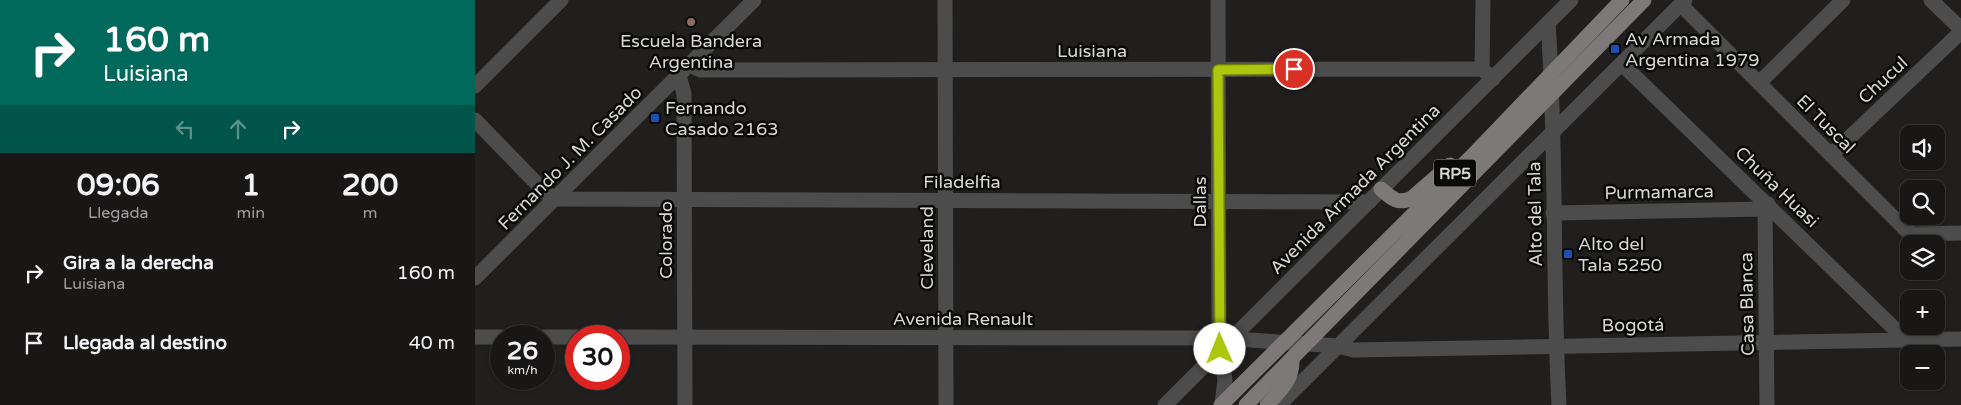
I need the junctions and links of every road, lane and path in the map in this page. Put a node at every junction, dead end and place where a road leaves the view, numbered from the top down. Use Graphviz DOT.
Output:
graph roads {
  1 [pos="561,0"];
  2 [pos="754,0"];
  3 [pos="945,0"];
  4 [pos="1218,0"];
  5 [pos="1483,0"];
  6 [pos="1571,0"];
  7 [pos="1622,0"];
  8 [pos="1644,0"];
  9 [pos="1843,0"];
  10 [pos="1931,0"];
  11 [pos="1683,2"];
  12 [pos="1548,23"];
  13 [pos="1961,30"];
  14 [pos="1622,64"];
  15 [pos="684,70"];
  16 [pos="945,70"];
  17 [pos="1218,70"];
  18 [pos="1551,72"];
  19 [pos="1487,74"];
  20 [pos="1759,83"];
  21 [pos="475,86"];
  22 [pos="1551,93"];
  23 [pos="475,120"];
  24 [pos="1552,133"];
  25 [pos="1475,152"];
  26 [pos="1831,155"];
  27 [pos="1381,189"];
  28 [pos="555,199"];
  29 [pos="685,200"];
  30 [pos="945,200"];
  31 [pos="1219,201"];
  32 [pos="1369,202"];
  33 [pos="1767,206"];
  34 [pos="1553,213"];
  35 [pos="1961,233"];
  36 [pos="475,278"];
  37 [pos="475,337"];
  38 [pos="490,337"];
  39 [pos="945,337"];
  40 [pos="630,338"];
  41 [pos="685,338"];
  42 [pos="1904,338"];
  43 [pos="1961,338"];
  44 [pos="1767,341"];
  45 [pos="1224,342"];
  46 [pos="1285,342"];
  47 [pos="1307,344"];
  48 [pos="1556,345"];
  49 [pos="1338,346"];
  50 [pos="1292,360"];
  51 [pos="685,405"];
  52 [pos="946,405"];
  53 [pos="1165,405"];
  54 [pos="1222,405"];
  55 [pos="1246,405"];
  56 [pos="1267,405"];
  57 [pos="1279,405"];
  58 [pos="1559,405"];
  59 [pos="1767,405"];
  1 -- 21 [label="street"];
  2 -- 15 [label="street, Fernando J. M. Casado"];
  3 -- 16 [label="street, Cleveland"];
  4 -- 17 [label="street, Dallas"];
  5 -- 19 [label="street"];
  6 -- 12 [label="street, Avenida Armada Argentina"];
  7 -- 18 [label="main road, RP5"];
  8 -- 22 [label="main road, RP5"];
  9 -- 20 [label="street"];
  10 -- 13 [label="street"];
  11 -- 14 [label="street"];
  11 -- 20 [label="street, El Tuscal"];
  12 -- 18 [label="street, Alto del Tala"];
  12 -- 19 [label="street, Avenida Armada Argentina"];
  13 -- 26 [label="street, Chucul"];
  14 -- 24 [label="street"];
  14 -- 33 [label="street, Chuña Huasi"];
  15 -- 16 [label="street, Luisiana"];
  15 -- 28 [label="street, Fernando J. M. Casado"];
  15 -- 29 [label="street, Colorado"];
  16 -- 17 [label="street, Luisiana"];
  16 -- 30 [label="street, Cleveland"];
  17 -- 19 [label="street, Luisiana"];
  17 -- 31 [label="street, Dallas"];
  18 -- 22 [label="street, Alto del Tala"];
  18 -- 25 [label="main road, RP5"];
  19 -- 27 [label="street, Avenida Armada Argentina"];
  20 -- 26 [label="street, El Tuscal"];
  22 -- 24 [label="street, Alto del Tala"];
  22 -- 47 [label="main road, RP5"];
  23 -- 28 [label="street"];
  24 -- 34 [label="street, Alto del Tala"];
  24 -- 49 [label="street"];
  25 -- 27 [label="main road"];
  25 -- 46 [label="main road, RP5"];
  26 -- 35 [label="street, El Tuscal"];
  27 -- 32 [label="street, Avenida Armada Argentina"];
  28 -- 29 [label="street, Filadelfia"];
  28 -- 36 [label="street, Fernando J. M. Casado"];
  29 -- 30 [label="street, Filadelfia"];
  29 -- 41 [label="street, Colorado"];
  30 -- 31 [label="street, Filadelfia"];
  30 -- 39 [label="street, Cleveland"];
  31 -- 32 [label="street, Filadelfia"];
  31 -- 45 [label="street, Dallas"];
  32 -- 45 [label="street, Avenida Armada Argentina"];
  33 -- 34 [label="street, Purmamarca"];
  33 -- 42 [label="street, Chuña Huasi"];
  33 -- 44 [label="street, Casa Blanca"];
  34 -- 48 [label="street, Alto del Tala"];
  37 -- 38 [label="street"];
  39 -- 41 [label="street, Avenida Renault"];
  39 -- 45 [label="street, Avenida Renault"];
  39 -- 52 [label="street, Cleveland"];
  40 -- 41 [label="street, Avenida Renault"];
  41 -- 51 [label="street, Colorado"];
  42 -- 43 [label="street, Bogotá"];
  42 -- 44 [label="street, Bogotá"];
  44 -- 48 [label="street, Bogotá"];
  44 -- 59 [label="street, Casa Blanca"];
  45 -- 46 [label="street, Avenida Renault"];
  45 -- 53 [label="street, Avenida Armada Argentina"];
  45 -- 54 [label="street, Dallas"];
  46 -- 47 [label="street, Avenida Renault"];
  46 -- 54 [label="main road, RP5"];
  47 -- 49 [label="street, Bogotá"];
  47 -- 50 [label="main road, RP5"];
  48 -- 49 [label="street, Bogotá"];
  48 -- 58 [label="street, Alto del Tala"];
  49 -- 57 [label="street"];
  50 -- 55 [label="main road, RP5"];
  50 -- 56 [label="main road"];
}
